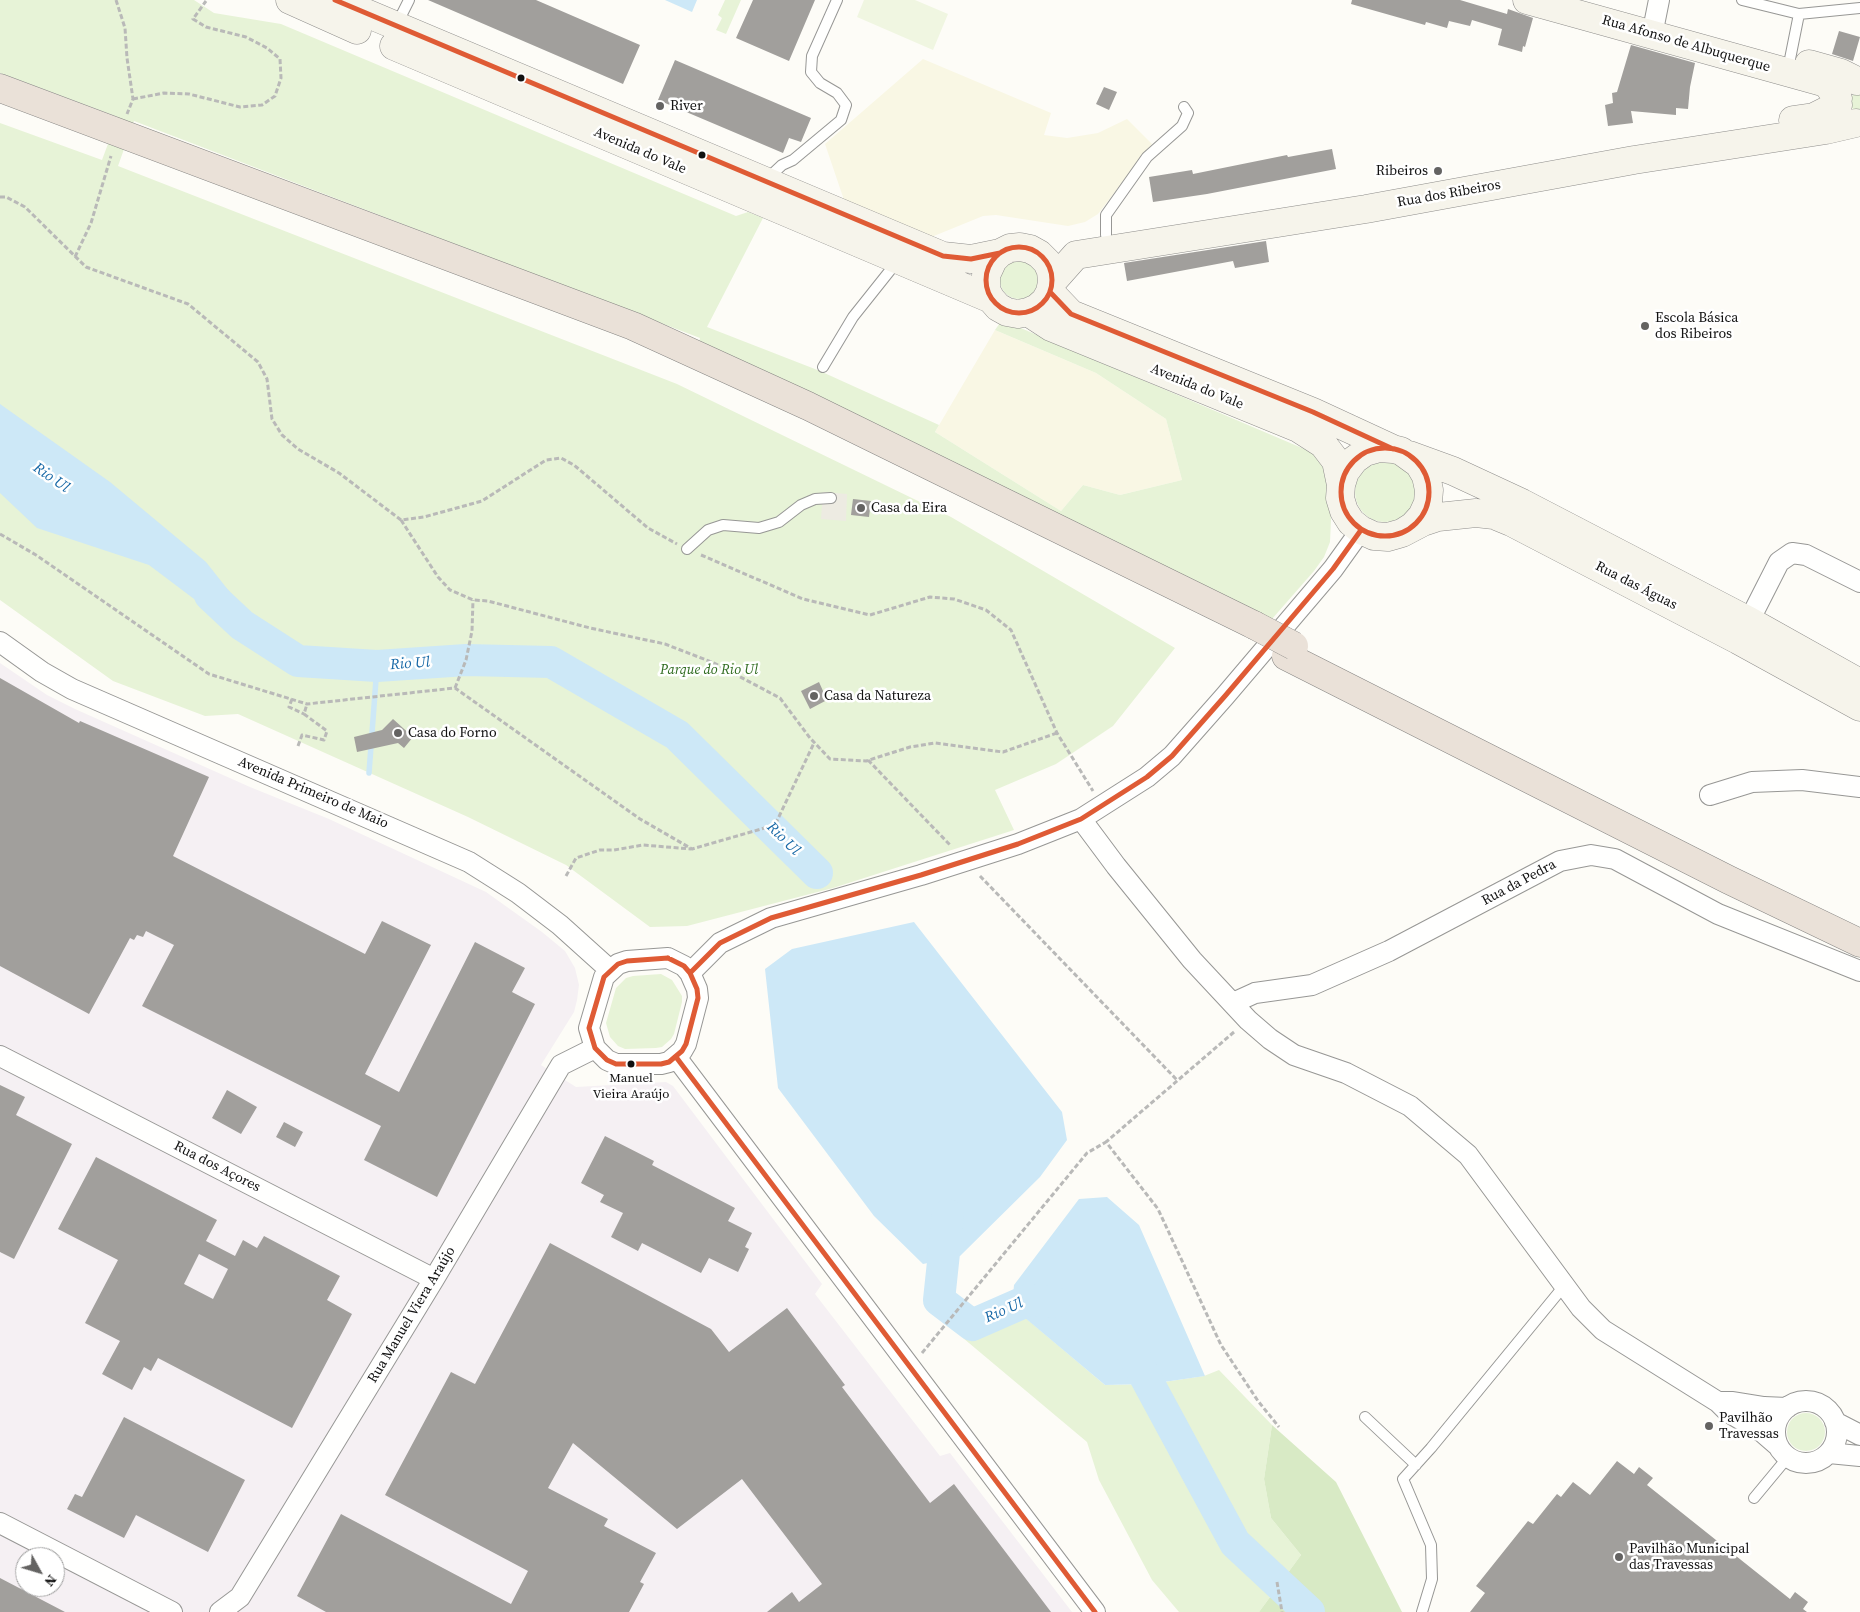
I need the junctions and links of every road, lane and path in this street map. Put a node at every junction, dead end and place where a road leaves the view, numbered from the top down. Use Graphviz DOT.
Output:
graph roads {
  1 [pos="116,0"];
  2 [pos="290,0"];
  3 [pos="335,0"];
  4 [pos="409,0"];
  5 [pos="837,0"];
  6 [pos="1527,0"];
  7 [pos="1577,0"];
  8 [pos="1742,0"];
  9 [pos="206,1"];
  10 [pos="1860,8"];
  11 [pos="1799,14"];
  12 [pos="1655,19"];
  13 [pos="396,27"];
  14 [pos="1790,59"];
  15 [pos="0,88"];
  16 [pos="133,99"];
  17 [pos="1851,102"];
  18 [pos="0,104"];
  19 [pos="1184,107"];
  20 [pos="126,116"];
  21 [pos="111,156"];
  22 [pos="765,181"];
  23 [pos="0,197"];
  24 [pos="1106,235"];
  25 [pos="1030,249"];
  26 [pos="1000,252"];
  27 [pos="75,257"];
  28 [pos="896,260"];
  29 [pos="1051,287"];
  30 [pos="991,299"];
  31 [pos="1028,312"];
  32 [pos="823,367"];
  33 [pos="1401,452"];
  34 [pos="1341,485"];
  35 [pos="831,498"];
  36 [pos="401,520"];
  37 [pos="1361,530"];
  38 [pos="1402,533"];
  39 [pos="0,534"];
  40 [pos="687,549"];
  41 [pos="1860,582"];
  42 [pos="473,600"];
  43 [pos="1749,621"];
  44 [pos="1251,631"];
  45 [pos="0,642"];
  46 [pos="1290,651"];
  47 [pos="1860,683"];
  48 [pos="455,688"];
  49 [pos="292,699"];
  50 [pos="307,704"];
  51 [pos="1860,707"];
  52 [pos="304,714"];
  53 [pos="1057,734"];
  54 [pos="814,743"];
  55 [pos="298,746"];
  56 [pos="868,760"];
  57 [pos="1860,787"];
  58 [pos="1710,795"];
  59 [pos="1096,798"];
  60 [pos="1081,819"];
  61 [pos="951,846"];
  62 [pos="692,849"];
  63 [pos="566,876"];
  64 [pos="980,876"];
  65 [pos="1860,925"];
  66 [pos="1860,943"];
  67 [pos="610,970"];
  68 [pos="1860,971"];
  69 [pos="690,973"];
  70 [pos="1233,1003"];
  71 [pos="1248,1020"];
  72 [pos="595,1048"];
  73 [pos="0,1056"];
  74 [pos="676,1057"];
  75 [pos="1177,1080"];
  76 [pos="1106,1142"];
  77 [pos="434,1279"];
  78 [pos="1564,1286"];
  79 [pos="910,1367"];
  80 [pos="1718,1402"];
  81 [pos="1786,1408"];
  82 [pos="1365,1418"];
  83 [pos="1835,1422"];
  84 [pos="1279,1427"];
  85 [pos="1860,1435"];
  86 [pos="1783,1451"];
  87 [pos="1829,1453"];
  88 [pos="1860,1456"];
  89 [pos="1416,1466"];
  90 [pos="1754,1498"];
  91 [pos="0,1523"];
  92 [pos="1277,1582"];
  93 [pos="240,1605"];
  94 [pos="172,1612"];
  95 [pos="220,1612"];
  96 [pos="1095,1612"];
  97 [pos="1282,1612"];
  98 [pos="1422,1612"];
  1 -- 16 [label="path"];
  2 -- 28 [label="main road, Avenida do Vale"];
  3 -- 13 [label="main road, Avenida do Vale"];
  4 -- 13 [label="lane"];
  5 -- 22 [label="lane"];
  6 -- 12 [label="main road, Rua Afonso de Albuquerque"];
  7 -- 12 [label="main road, Rua Afonso de Albuquerque"];
  8 -- 11 [label="lane"];
  9 -- 16 [label="path"];
  10 -- 11 [label="lane"];
  11 -- 14 [label="lane"];
  12 -- 14 [label="main road, Rua Afonso de Albuquerque"];
  12 -- 17 [label="main road, Rua Afonso de Albuquerque"];
  13 -- 22 [label="main road, Avenida do Vale"];
  14 -- 17 [label="main road, Rua Afonso de Albuquerque"];
  15 -- 44 [label="highway"];
  16 -- 20 [label="path"];
  17 -- 24 [label="main road, Rua dos Ribeiros"];
  17 -- 29 [label="main road, Rua dos Ribeiros"];
  18 -- 44 [label="highway"];
  19 -- 24 [label="lane"];
  21 -- 27 [label="path"];
  22 -- 26 [label="main road, Avenida do Vale"];
  23 -- 27 [label="path"];
  24 -- 25 [label="main road, Rua dos Ribeiros"];
  25 -- 26 [label="main road, Avenida do Vale"];
  25 -- 29 [label="main road, Avenida do Vale"];
  26 -- 30 [label="main road"];
  27 -- 36 [label="path"];
  28 -- 30 [label="main road, Avenida do Vale"];
  28 -- 32 [label="lane"];
  29 -- 31 [label="main road"];
  29 -- 33 [label="main road, Avenida do Vale"];
  30 -- 31 [label="main road, Avenida do Vale"];
  31 -- 34 [label="main road, Avenida do Vale"];
  33 -- 34 [label="main road"];
  33 -- 38 [label="main road"];
  33 -- 43 [label="main road, Rua das Águas"];
  34 -- 37 [label="main road"];
  35 -- 40 [label="lane"];
  36 -- 40 [label="path"];
  36 -- 42 [label="path"];
  37 -- 38 [label="main road"];
  37 -- 60 [label="street"];
  38 -- 51 [label="main road, Rua das Águas"];
  39 -- 49 [label="path"];
  40 -- 53 [label="path"];
  41 -- 43 [label="street"];
  42 -- 48 [label="path"];
  42 -- 54 [label="path"];
  43 -- 47 [label="main road, Rua das Águas"];
  44 -- 46 [label="highway, bridge"];
  45 -- 67 [label="street, Avenida Primeiro de Maio"];
  46 -- 65 [label="highway"];
  46 -- 66 [label="highway"];
  48 -- 50 [label="path"];
  48 -- 62 [label="path"];
  49 -- 50 [label="path"];
  49 -- 52 [label="path"];
  50 -- 52 [label="path"];
  52 -- 55 [label="path"];
  53 -- 56 [label="path"];
  53 -- 59 [label="path"];
  54 -- 56 [label="path"];
  54 -- 62 [label="path"];
  56 -- 61 [label="path"];
  57 -- 58 [label="street"];
  60 -- 69 [label="street"];
  60 -- 70 [label="street"];
  62 -- 63 [label="path"];
  64 -- 75 [label="path"];
  67 -- 69 [label="street"];
  67 -- 72 [label="street"];
  68 -- 70 [label="street, Rua da Pedra"];
  69 -- 74 [label="street"];
  70 -- 71 [label="street"];
  71 -- 75 [label="path"];
  71 -- 78 [label="street"];
  72 -- 74 [label="street"];
  72 -- 77 [label="street, Rua Manuel Viera Araújo"];
  73 -- 77 [label="street, Rua dos Açores"];
  74 -- 79 [label="street"];
  75 -- 76 [label="path"];
  76 -- 79 [label="path"];
  76 -- 84 [label="path"];
  77 -- 93 [label="street, Rua Manuel Viera Araújo"];
  78 -- 80 [label="street"];
  78 -- 89 [label="lane"];
  79 -- 96 [label="street"];
  80 -- 81 [label="street"];
  80 -- 86 [label="street"];
  81 -- 83 [label="street"];
  81 -- 86 [label="street"];
  82 -- 89 [label="lane"];
  83 -- 85 [label="street"];
  83 -- 87 [label="street"];
  86 -- 87 [label="street"];
  86 -- 90 [label="lane"];
  87 -- 88 [label="street"];
  89 -- 98 [label="lane"];
  91 -- 94 [label="street"];
  92 -- 97 [label="path"];
  93 -- 95 [label="street, Rua Manuel Viera Araújo"];
}
